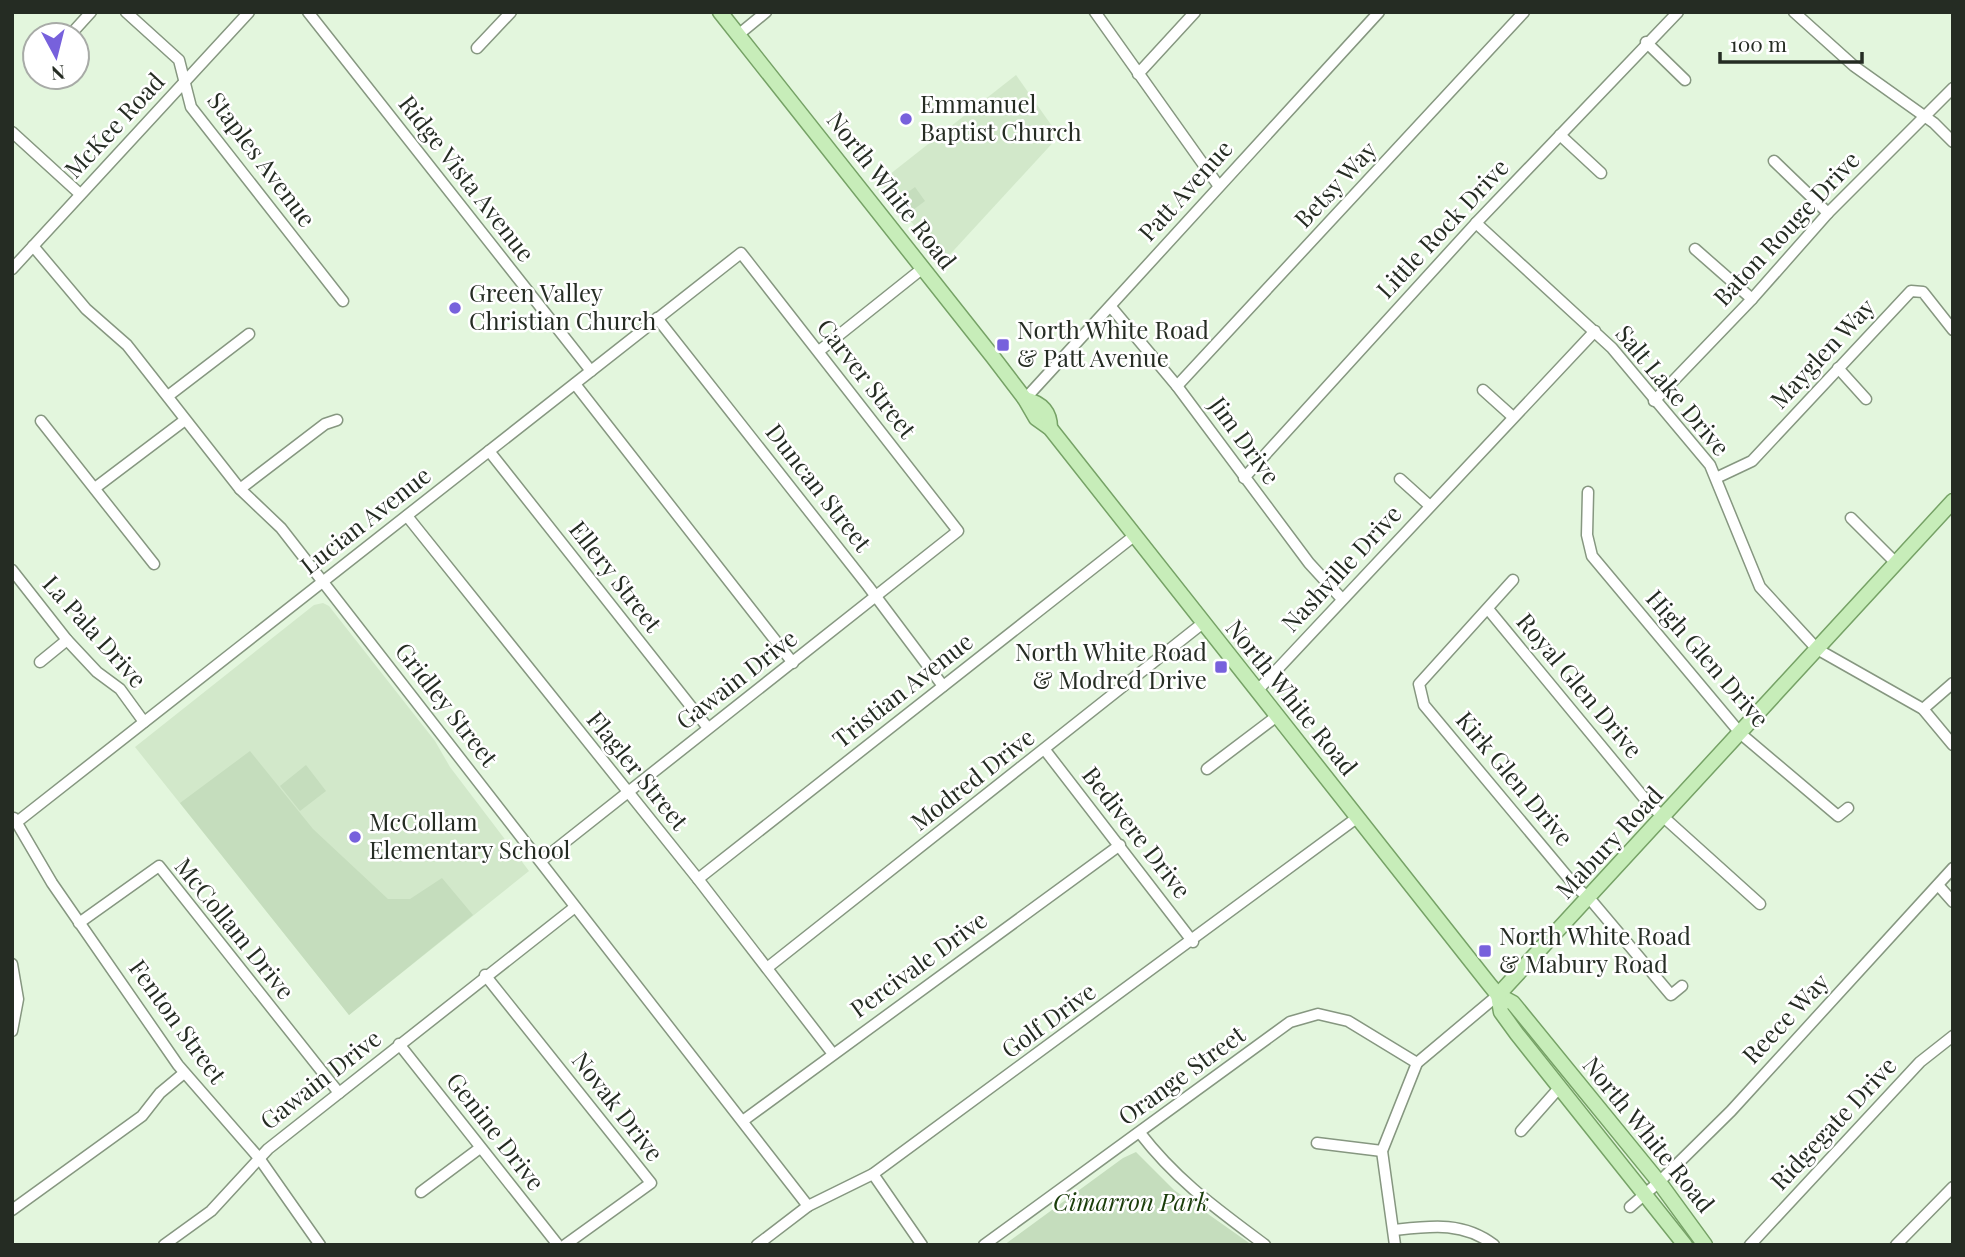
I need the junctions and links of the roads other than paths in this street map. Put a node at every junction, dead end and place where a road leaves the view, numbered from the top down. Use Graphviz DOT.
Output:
graph roads {
  1 [pos="126,12"];
  2 [pos="248,12"];
  3 [pos="308,12"];
  4 [pos="511,12"];
  5 [pos="720,12"];
  6 [pos="766,12"];
  7 [pos="1095,12"];
  8 [pos="1195,12"];
  9 [pos="1379,12"];
  10 [pos="1524,12"];
  11 [pos="1678,12"];
  12 [pos="1794,12"];
  13 [pos="738,35"];
  14 [pos="1646,42"];
  15 [pos="477,48"];
  16 [pos="1138,74"];
  17 [pos="1685,80"];
  18 [pos="183,83"];
  19 [pos="1953,88"];
  20 [pos="1925,116"];
  21 [pos="12,132"];
  22 [pos="1560,135"];
  23 [pos="1953,142"];
  24 [pos="1774,161"];
  25 [pos="1601,173"];
  26 [pos="1218,185"];
  27 [pos="80,194"];
  28 [pos="1828,213"];
  29 [pos="1476,223"];
  30 [pos="33,246"];
  31 [pos="1695,249"];
  32 [pos="741,253"];
  33 [pos="12,268"];
  34 [pos="923,268"];
  35 [pos="1752,299"];
  36 [pos="343,301"];
  37 [pos="1111,307"];
  38 [pos="657,318"];
  39 [pos="1953,330"];
  40 [pos="1595,331"];
  41 [pos="249,334"];
  42 [pos="818,351"];
  43 [pos="1838,369"];
  44 [pos="591,371"];
  45 [pos="575,384"];
  46 [pos="1177,386"];
  47 [pos="1483,390"];
  48 [pos="168,396"];
  49 [pos="1025,398"];
  50 [pos="1866,399"];
  51 [pos="1654,401"];
  52 [pos="1513,417"];
  53 [pos="185,420"];
  54 [pos="337,420"];
  55 [pos="41,421"];
  56 [pos="489,451"];
  57 [pos="1244,478"];
  58 [pos="1716,478"];
  59 [pos="1400,480"];
  60 [pos="95,488"];
  61 [pos="240,489"];
  62 [pos="1588,492"];
  63 [pos="1953,501"];
  64 [pos="1430,506"];
  65 [pos="407,516"];
  66 [pos="1851,518"];
  67 [pos="958,531"];
  68 [pos="1134,536"];
  69 [pos="1896,563"];
  70 [pos="154,565"];
  71 [pos="12,570"];
  72 [pos="1513,580"];
  73 [pos="323,582"];
  74 [pos="876,596"];
  75 [pos="1342,599"];
  76 [pos="1488,609"];
  77 [pos="1203,623"];
  78 [pos="68,640"];
  79 [pos="1817,649"];
  80 [pos="40,662"];
  81 [pos="793,663"];
  82 [pos="1953,682"];
  83 [pos="943,686"];
  84 [pos="1257,691"];
  85 [pos="1923,709"];
  86 [pos="1277,716"];
  87 [pos="144,722"];
  88 [pos="708,729"];
  89 [pos="1741,734"];
  90 [pos="1953,745"];
  91 [pos="1045,750"];
  92 [pos="1207,769"];
  93 [pos="626,793"];
  94 [pos="1848,808"];
  95 [pos="1358,817"];
  96 [pos="1664,818"];
  97 [pos="14,819"];
  98 [pos="1120,845"];
  99 [pos="541,861"];
  100 [pos="1953,868"];
  101 [pos="698,879"];
  102 [pos="1938,885"];
  103 [pos="1590,899"];
  104 [pos="1953,902"];
  105 [pos="1760,904"];
  106 [pos="575,907"];
  107 [pos="79,923"];
  108 [pos="1193,942"];
  109 [pos="12,964"];
  110 [pos="767,968"];
  111 [pos="485,975"];
  112 [pos="1682,986"];
  113 [pos="1498,995"];
  114 [pos="12,1031"];
  115 [pos="1953,1036"];
  116 [pos="399,1044"];
  117 [pos="833,1054"];
  118 [pos="1418,1063"];
  119 [pos="184,1073"];
  120 [pos="1559,1088"];
  121 [pos="339,1093"];
  122 [pos="744,1120"];
  123 [pos="1521,1131"];
  124 [pos="1140,1133"];
  125 [pos="1317,1143"];
  126 [pos="480,1149"];
  127 [pos="1382,1151"];
  128 [pos="259,1158"];
  129 [pos="873,1174"];
  130 [pos="1659,1182"];
  131 [pos="1953,1186"];
  132 [pos="422,1192"];
  133 [pos="1644,1195"];
  134 [pos="808,1206"];
  135 [pos="1630,1207"];
  136 [pos="12,1210"];
  137 [pos="1394,1230"];
  138 [pos="772,1241"];
  139 [pos="164,1245"];
  140 [pos="320,1245"];
  141 [pos="558,1245"];
  142 [pos="565,1245"];
  143 [pos="757,1245"];
  144 [pos="922,1245"];
  145 [pos="984,1245"];
  146 [pos="1265,1245"];
  147 [pos="1395,1245"];
  148 [pos="1494,1245"];
  149 [pos="1685,1245"];
  150 [pos="1705,1245"];
  151 [pos="1751,1245"];
  152 [pos="1896,1245"];
  1 -- 18 [label="street, Staples Avenue"];
  2 -- 18 [label="street, McKee Road"];
  3 -- 44 [label="street, Ridge Vista Avenue"];
  4 -- 15 [label="street"];
  5 -- 13 [label="main road, North White Road"];
  6 -- 13 [label="street"];
  7 -- 16 [label="street"];
  8 -- 16 [label="street"];
  9 -- 26 [label="street, Patt Avenue"];
  10 -- 46 [label="street, Betsy Way"];
  11 -- 14 [label="street, Little Rock Drive"];
  12 -- 20 [label="street"];
  13 -- 34 [label="main road, North White Road"];
  14 -- 17 [label="street"];
  14 -- 22 [label="street, Little Rock Drive"];
  16 -- 26 [label="street"];
  18 -- 27 [label="street, McKee Road"];
  18 -- 36 [label="street, Staples Avenue"];
  19 -- 20 [label="street, Baton Rouge Drive"];
  20 -- 23 [label="street"];
  20 -- 28 [label="street, Baton Rouge Drive"];
  21 -- 27 [label="street"];
  22 -- 25 [label="street"];
  22 -- 29 [label="street, Little Rock Drive"];
  24 -- 28 [label="street"];
  26 -- 37 [label="street, Patt Avenue"];
  27 -- 30 [label="street, McKee Road"];
  28 -- 35 [label="street, Baton Rouge Drive"];
  29 -- 40 [label="street, Salt Lake Drive"];
  29 -- 57 [label="street, Little Rock Drive"];
  30 -- 33 [label="street, McKee Road"];
  30 -- 48 [label="street, Gridley Street"];
  31 -- 35 [label="street"];
  32 -- 38 [label="street, Lucian Avenue"];
  32 -- 42 [label="street, Carver Street"];
  34 -- 42 [label="street"];
  34 -- 49 [label="main road, North White Road"];
  35 -- 51 [label="street, Baton Rouge Drive"];
  37 -- 46 [label="street, Jim Drive"];
  37 -- 49 [label="street, Patt Avenue"];
  38 -- 44 [label="street, Lucian Avenue"];
  38 -- 74 [label="street, Duncan Street"];
  39 -- 43 [label="street, Mayglen Way"];
  40 -- 51 [label="street, Salt Lake Drive"];
  40 -- 52 [label="street, Nashville Drive"];
  41 -- 48 [label="street"];
  42 -- 67 [label="street, Carver Street"];
  43 -- 50 [label="street"];
  43 -- 58 [label="street, Mayglen Way"];
  44 -- 45 [label="street, Lucian Avenue"];
  45 -- 56 [label="street, Lucian Avenue"];
  45 -- 81 [label="street"];
  46 -- 57 [label="street, Jim Drive"];
  47 -- 52 [label="street"];
  48 -- 53 [label="street, Gridley Street"];
  49 -- 68 [label="main road, North White Road"];
  51 -- 58 [label="street, Salt Lake Drive"];
  52 -- 64 [label="street, Nashville Drive"];
  53 -- 60 [label="street"];
  53 -- 61 [label="street, Gridley Street"];
  54 -- 61 [label="street"];
  55 -- 60 [label="street"];
  56 -- 65 [label="street, Lucian Avenue"];
  56 -- 88 [label="street, Ellery Street"];
  57 -- 75 [label="street, Jim Drive"];
  58 -- 79 [label="street, Salt Lake Drive"];
  59 -- 64 [label="street, Nashville Drive"];
  60 -- 70 [label="street"];
  61 -- 73 [label="street, Gridley Street"];
  62 -- 89 [label="street, High Glen Drive"];
  63 -- 69 [label="main road, Mabury Road"];
  64 -- 75 [label="street, Nashville Drive"];
  65 -- 73 [label="street, Lucian Avenue"];
  65 -- 93 [label="street, Flagler Street"];
  66 -- 69 [label="street"];
  67 -- 74 [label="street, Gawain Drive"];
  68 -- 77 [label="main road, North White Road"];
  68 -- 83 [label="street, Tristian Avenue"];
  69 -- 79 [label="main road, Mabury Road"];
  71 -- 78 [label="street, La Pala Drive"];
  72 -- 76 [label="street"];
  73 -- 87 [label="street, Lucian Avenue"];
  73 -- 99 [label="street, Gridley Street"];
  74 -- 81 [label="street, Gawain Drive"];
  74 -- 83 [label="street, Duncan Street"];
  75 -- 84 [label="street, Nashville Drive"];
  76 -- 96 [label="street, Royal Glen Drive"];
  76 -- 103 [label="street, Kirk Glen Drive"];
  77 -- 84 [label="main road, North White Road"];
  77 -- 91 [label="street, Modred Drive"];
  78 -- 80 [label="street"];
  78 -- 87 [label="street, La Pala Drive"];
  79 -- 85 [label="street, Salt Lake Drive"];
  79 -- 89 [label="main road, Mabury Road"];
  81 -- 88 [label="street, Gawain Drive"];
  82 -- 85 [label="street"];
  83 -- 101 [label="street, Tristian Avenue"];
  84 -- 86 [label="main road, North White Road"];
  85 -- 90 [label="street, Salt Lake Drive"];
  86 -- 92 [label="street"];
  86 -- 95 [label="main road, North White Road"];
  87 -- 97 [label="street, Lucian Avenue"];
  88 -- 93 [label="street, Gawain Drive"];
  89 -- 94 [label="street, High Glen Drive"];
  89 -- 96 [label="main road, Mabury Road"];
  91 -- 98 [label="street, Bedivere Drive"];
  91 -- 110 [label="street, Modred Drive"];
  93 -- 99 [label="street, Gawain Drive"];
  93 -- 101 [label="street, Flagler Street"];
  95 -- 108 [label="street, Golf Drive"];
  95 -- 113 [label="main road, North White Road"];
  96 -- 103 [label="main road, Mabury Road"];
  96 -- 105 [label="street, Royal Glen Drive"];
  97 -- 107 [label="street, Fenton Street"];
  98 -- 108 [label="street, Bedivere Drive"];
  98 -- 117 [label="street, Percivale Drive"];
  99 -- 106 [label="street, Gridley Street"];
  100 -- 102 [label="street, Reece Way"];
  101 -- 110 [label="street, Flagler Street"];
  102 -- 104 [label="street"];
  102 -- 130 [label="street, Reece Way"];
  103 -- 112 [label="street, Kirk Glen Drive"];
  103 -- 113 [label="main road, Mabury Road"];
  106 -- 111 [label="street, Gawain Drive"];
  106 -- 122 [label="street, Gridley Street"];
  107 -- 119 [label="street, Fenton Street"];
  107 -- 121 [label="street, McCollam Drive"];
  108 -- 129 [label="street, Golf Drive"];
  109 -- 114 [label="street"];
  110 -- 117 [label="street, Flagler Street"];
  111 -- 116 [label="street, Gawain Drive"];
  111 -- 142 [label="street, Novak Drive"];
  113 -- 118 [label="street, Mabury Road"];
  113 -- 120 [label="main road, North White Road"];
  113 -- 130 [label="main road, North White Road"];
  115 -- 151 [label="street, Ridgegate Drive"];
  116 -- 121 [label="street, Gawain Drive"];
  116 -- 126 [label="street, Genine Drive"];
  117 -- 122 [label="street, Percivale Drive"];
  118 -- 124 [label="street, Orange Street"];
  118 -- 127 [label="street, Mabury Road"];
  119 -- 128 [label="street, Fenton Street"];
  119 -- 136 [label="street"];
  120 -- 123 [label="street"];
  120 -- 133 [label="main road, North White Road"];
  121 -- 128 [label="street, Gawain Drive"];
  122 -- 134 [label="street, Gridley Street"];
  124 -- 145 [label="street, Orange Street"];
  124 -- 146 [label="street"];
  125 -- 127 [label="street"];
  126 -- 132 [label="street"];
  126 -- 141 [label="street, Genine Drive"];
  127 -- 137 [label="street"];
  128 -- 139 [label="street, Gawain Drive"];
  128 -- 140 [label="street, Fenton Street"];
  129 -- 134 [label="street, Golf Drive"];
  129 -- 144 [label="street"];
  130 -- 133 [label="street, Reece Way"];
  130 -- 150 [label="main road, North White Road"];
  131 -- 152 [label="street"];
  133 -- 135 [label="street, Reece Way"];
  133 -- 149 [label="main road, North White Road"];
  134 -- 138 [label="street, Golf Drive"];
  137 -- 147 [label="street"];
  137 -- 148 [label="street"];
  138 -- 143 [label="street, Golf Drive"];
}
